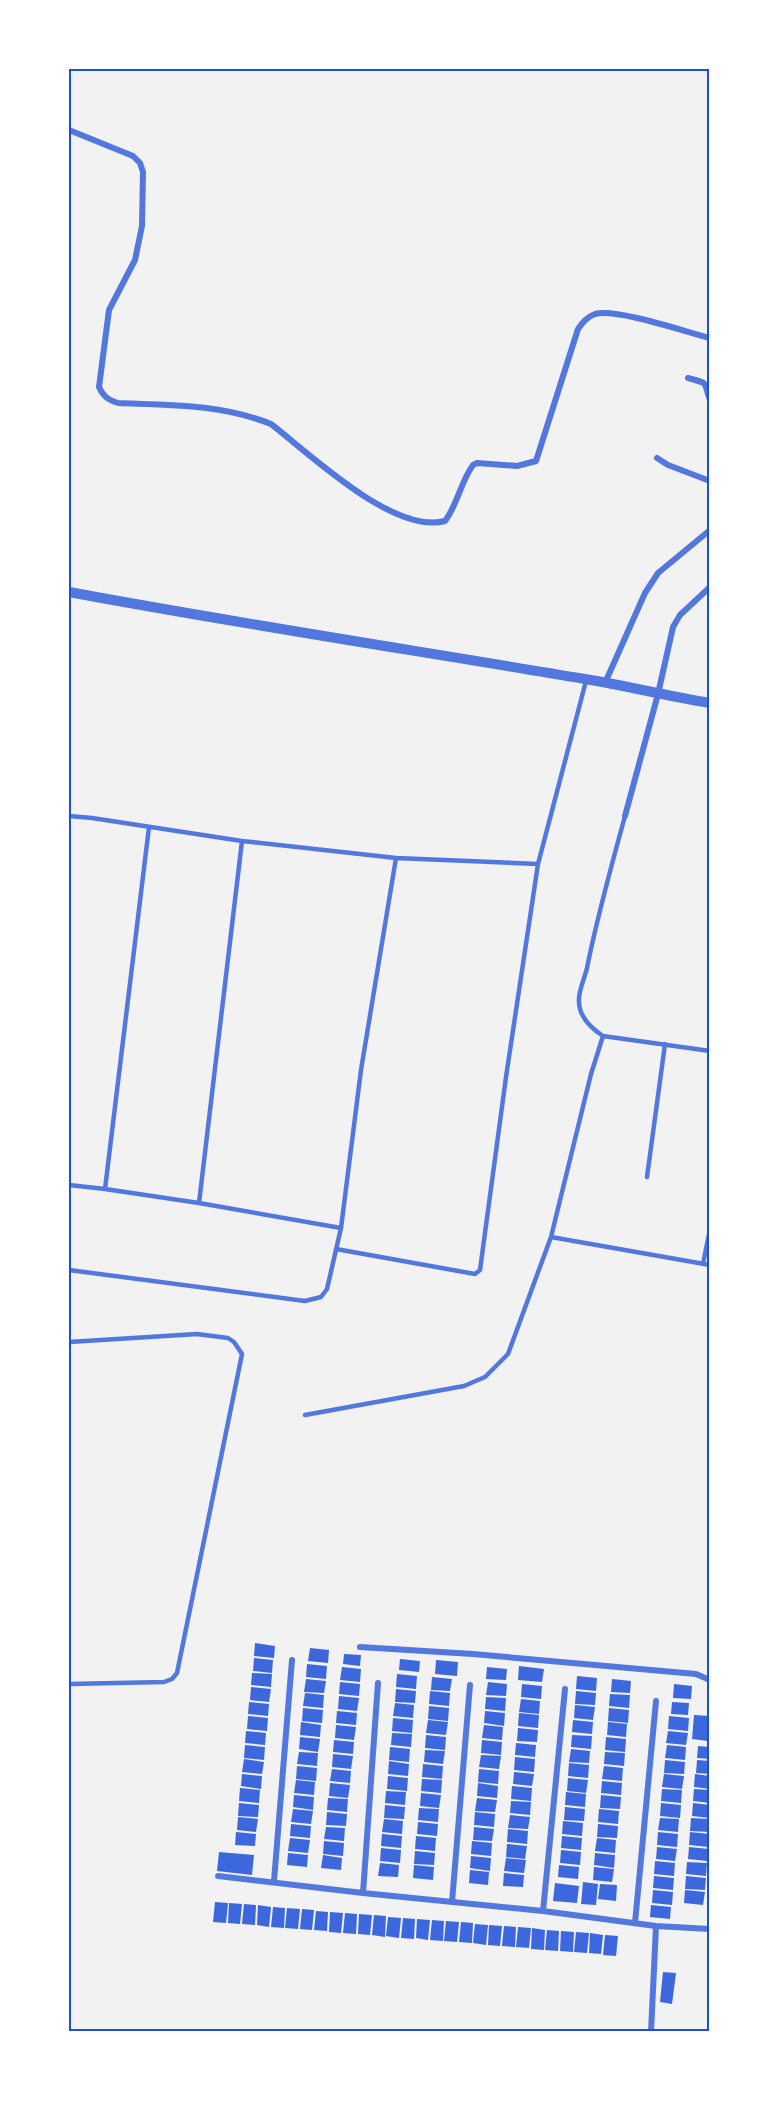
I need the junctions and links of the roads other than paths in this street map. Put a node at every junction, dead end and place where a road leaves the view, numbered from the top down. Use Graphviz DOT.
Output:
graph roads {
  1 [pos="69,130"];
  2 [pos="710,338"];
  3 [pos="688,378"];
  4 [pos="710,400"];
  5 [pos="657,458"];
  6 [pos="710,481"];
  7 [pos="710,531"];
  8 [pos="710,587"];
  9 [pos="69,592"];
  10 [pos="586,679"];
  11 [pos="605,683"];
  12 [pos="658,694"];
  13 [pos="710,703"];
  14 [pos="69,816"];
  15 [pos="625,816"];
  16 [pos="148,827"];
  17 [pos="242,841"];
  18 [pos="396,858"];
  19 [pos="538,864"];
  20 [pos="603,1036"];
  21 [pos="665,1044"];
  22 [pos="710,1051"];
  23 [pos="647,1177"];
  24 [pos="69,1185"];
  25 [pos="105,1189"];
  26 [pos="199,1203"];
  27 [pos="341,1228"];
  28 [pos="710,1229"];
  29 [pos="550,1237"];
  30 [pos="336,1250"];
  31 [pos="703,1264"];
  32 [pos="710,1265"];
  33 [pos="69,1270"];
  34 [pos="69,1342"];
  35 [pos="305,1415"];
  36 [pos="360,1647"];
  37 [pos="292,1660"];
  38 [pos="710,1680"];
  39 [pos="69,1683"];
  40 [pos="378,1683"];
  41 [pos="470,1685"];
  42 [pos="565,1689"];
  43 [pos="656,1701"];
  44 [pos="218,1876"];
  45 [pos="273,1881"];
  46 [pos="363,1893"];
  47 [pos="452,1902"];
  48 [pos="543,1911"];
  49 [pos="634,1923"];
  50 [pos="656,1926"];
  51 [pos="710,1929"];
  52 [pos="651,2032"];
  1 -- 2 [label="street"];
  3 -- 4 [label="street"];
  5 -- 6 [label="street"];
  7 -- 11 [label="street"];
  8 -- 12 [label="street"];
  9 -- 10 [label="street"];
  10 -- 11 [label="street"];
  10 -- 19 [label="lane"];
  11 -- 12 [label="street"];
  12 -- 13 [label="street"];
  12 -- 15 [label="street"];
  14 -- 16 [label="lane"];
  15 -- 20 [label="lane"];
  16 -- 17 [label="lane"];
  16 -- 25 [label="lane"];
  17 -- 18 [label="lane"];
  17 -- 26 [label="lane"];
  18 -- 19 [label="lane"];
  18 -- 27 [label="lane"];
  19 -- 30 [label="lane"];
  20 -- 21 [label="lane"];
  20 -- 29 [label="lane"];
  21 -- 22 [label="lane"];
  21 -- 23 [label="lane"];
  24 -- 25 [label="lane"];
  25 -- 26 [label="lane"];
  26 -- 27 [label="lane"];
  27 -- 30 [label="lane"];
  28 -- 31 [label="lane"];
  29 -- 31 [label="lane"];
  29 -- 35 [label="lane"];
  30 -- 33 [label="lane"];
  31 -- 32 [label="lane"];
  34 -- 39 [label="lane"];
  36 -- 38 [label="street"];
  37 -- 45 [label="street"];
  40 -- 46 [label="street"];
  41 -- 47 [label="street"];
  42 -- 48 [label="street"];
  43 -- 49 [label="street"];
  44 -- 45 [label="street"];
  45 -- 46 [label="street"];
  46 -- 47 [label="street"];
  47 -- 48 [label="street"];
  48 -- 49 [label="street"];
  49 -- 50 [label="street"];
  50 -- 51 [label="street"];
  50 -- 52 [label="street"];
}
